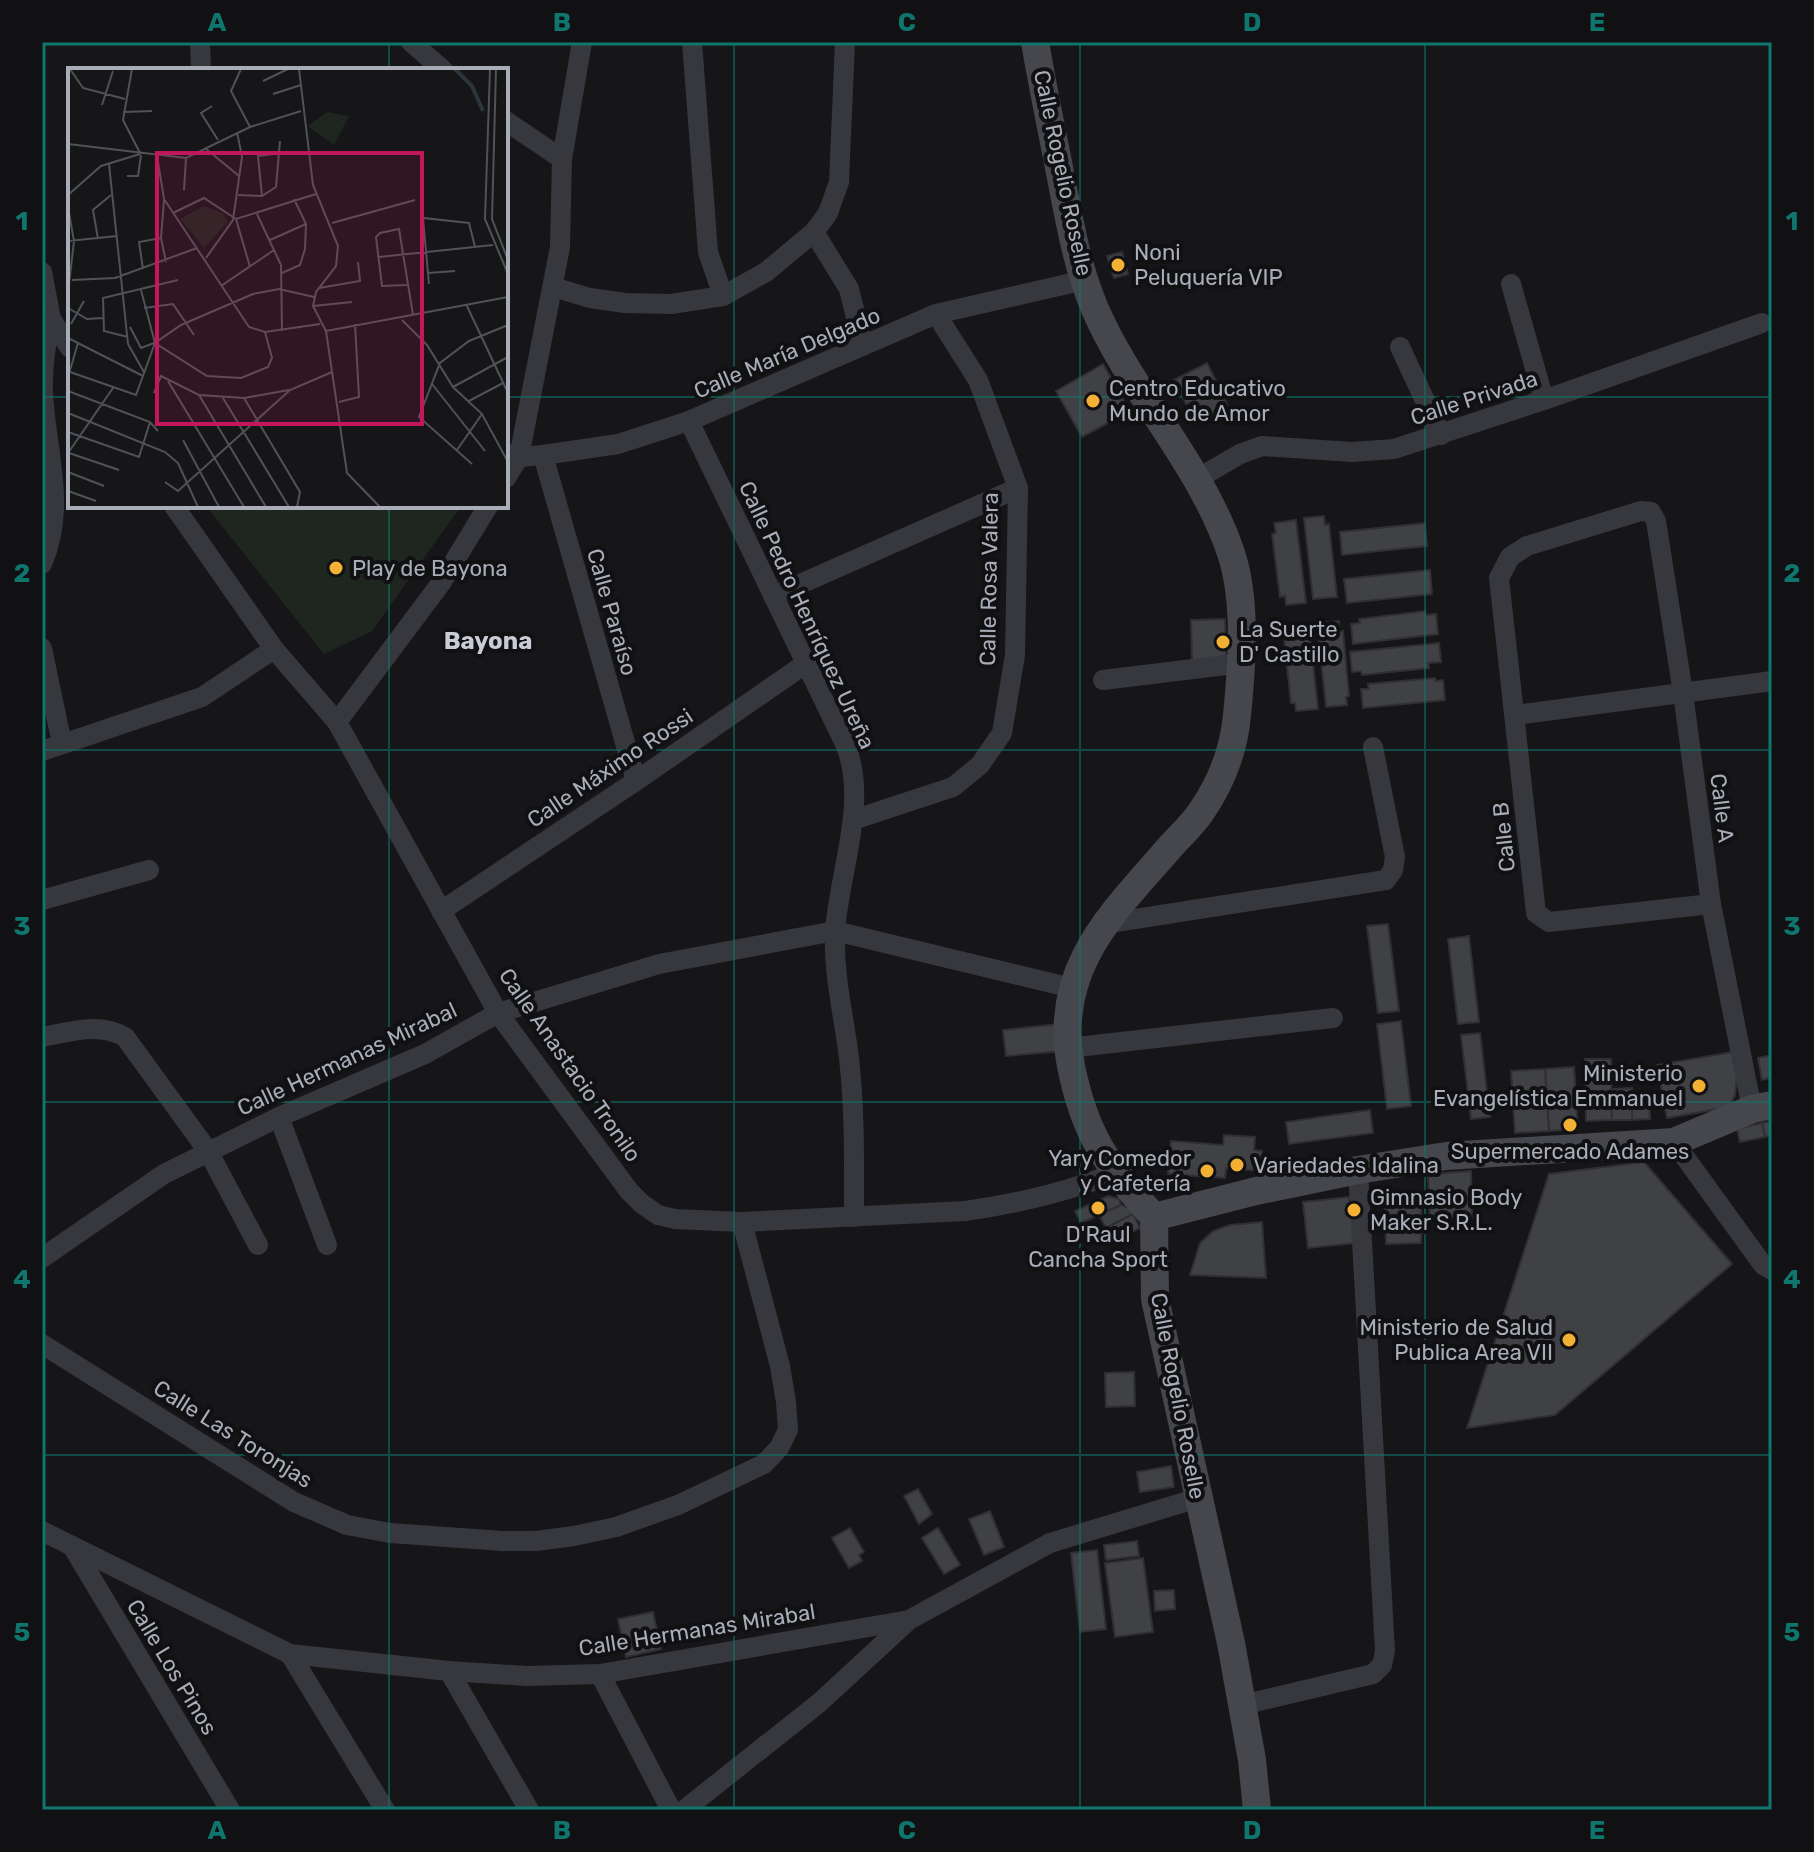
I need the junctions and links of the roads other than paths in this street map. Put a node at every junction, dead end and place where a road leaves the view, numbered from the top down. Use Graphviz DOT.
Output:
graph roads {
  1 [pos="200,42"];
  2 [pos="411,42"];
  3 [pos="582,42"];
  4 [pos="692,42"];
  5 [pos="845,42"];
  6 [pos="1035,42"];
  7 [pos="201,68"];
  8 [pos="441,68"];
  9 [pos="508,122"];
  10 [pos="562,159"];
  11 [pos="814,232"];
  12 [pos="42,272"];
  13 [pos="1085,280"];
  14 [pos="1511,284"];
  15 [pos="553,287"];
  16 [pos="723,296"];
  17 [pos="936,314"];
  18 [pos="51,319"];
  19 [pos="1762,323"];
  20 [pos="68,345"];
  21 [pos="863,346"];
  22 [pos="1400,347"];
  23 [pos="1544,400"];
  24 [pos="689,421"];
  25 [pos="1441,435"];
  26 [pos="513,455"];
  27 [pos="543,455"];
  28 [pos="1197,479"];
  29 [pos="62,484"];
  30 [pos="1018,488"];
  31 [pos="175,508"];
  32 [pos="487,508"];
  33 [pos="42,564"];
  34 [pos="1499,578"];
  35 [pos="773,596"];
  36 [pos="42,648"];
  37 [pos="274,649"];
  38 [pos="1242,663"];
  39 [pos="805,664"];
  40 [pos="1103,680"];
  41 [pos="1772,681"];
  42 [pos="1683,693"];
  43 [pos="1516,715"];
  44 [pos="337,722"];
  45 [pos="52,747"];
  46 [pos="1373,747"];
  47 [pos="636,781"];
  48 [pos="853,820"];
  49 [pos="149,870"];
  50 [pos="42,900"];
  51 [pos="1711,904"];
  52 [pos="441,911"];
  53 [pos="1103,924"];
  54 [pos="835,931"];
  55 [pos="1072,988"];
  56 [pos="498,1013"];
  57 [pos="1333,1018"];
  58 [pos="42,1037"];
  59 [pos="1068,1048"];
  60 [pos="1762,1107"];
  61 [pos="279,1117"];
  62 [pos="1674,1142"];
  63 [pos="208,1151"];
  64 [pos="1358,1170"];
  65 [pos="1115,1173"];
  66 [pos="854,1217"];
  67 [pos="1154,1217"];
  68 [pos="742,1222"];
  69 [pos="258,1245"];
  70 [pos="327,1245"];
  71 [pos="42,1258"];
  72 [pos="1772,1270"];
  73 [pos="42,1344"];
  74 [pos="1198,1498"];
  75 [pos="42,1531"];
  76 [pos="74,1548"];
  77 [pos="909,1620"];
  78 [pos="290,1654"];
  79 [pos="449,1671"];
  80 [pos="600,1674"];
  81 [pos="1242,1705"];
  82 [pos="230,1810"];
  83 [pos="385,1810"];
  84 [pos="529,1810"];
  85 [pos="671,1810"];
  86 [pos="684,1810"];
  87 [pos="1257,1810"];
  1 -- 7 [label="street"];
  2 -- 8 [label="street"];
  3 -- 10 [label="street"];
  4 -- 16 [label="street"];
  5 -- 11 [label="street"];
  6 -- 13 [label="street, Calle Rogelio Roselle"];
  9 -- 10 [label="street"];
  10 -- 15 [label="street"];
  11 -- 16 [label="street"];
  11 -- 21 [label="street"];
  12 -- 18 [label="street"];
  13 -- 17 [label="street, Calle María Delgado"];
  13 -- 28 [label="street, Calle Rogelio Roselle"];
  14 -- 23 [label="street"];
  15 -- 16 [label="street"];
  15 -- 26 [label="street"];
  17 -- 21 [label="street, Calle María Delgado"];
  17 -- 30 [label="street, Calle Rosa Valera"];
  18 -- 20 [label="street"];
  18 -- 29 [label="street"];
  19 -- 23 [label="street, Calle Privada"];
  21 -- 24 [label="street, Calle María Delgado"];
  22 -- 25 [label="street"];
  23 -- 25 [label="street, Calle Privada"];
  24 -- 27 [label="street, Calle María Delgado"];
  24 -- 35 [label="street, Calle Pedro Henríquez Ureña"];
  25 -- 28 [label="street, Calle Privada"];
  26 -- 27 [label="street, Calle María Delgado"];
  27 -- 47 [label="street, Calle Paraíso"];
  28 -- 38 [label="street, Calle Rogelio Roselle"];
  29 -- 33 [label="street"];
  30 -- 35 [label="street"];
  30 -- 48 [label="street, Calle Rosa Valera"];
  31 -- 37 [label="street, Calle Anastacio Tronilo"];
  32 -- 44 [label="street"];
  34 -- 42 [label="street, Calle A"];
  34 -- 43 [label="street, Calle B"];
  35 -- 39 [label="street, Calle Pedro Henríquez Ureña"];
  36 -- 45 [label="street"];
  37 -- 44 [label="street, Calle Anastacio Tronilo"];
  37 -- 45 [label="street"];
  38 -- 40 [label="street"];
  38 -- 53 [label="street, Calle Rogelio Roselle"];
  39 -- 47 [label="street, Calle Máximo Rossi"];
  39 -- 48 [label="street, Calle Pedro Henríquez Ureña"];
  41 -- 42 [label="street"];
  42 -- 43 [label="street"];
  42 -- 51 [label="street, Calle A"];
  43 -- 51 [label="street, Calle B"];
  44 -- 52 [label="street, Calle Anastacio Tronilo"];
  46 -- 53 [label="street"];
  47 -- 52 [label="street, Calle Máximo Rossi"];
  48 -- 54 [label="street, Calle Pedro Henríquez Ureña"];
  49 -- 50 [label="street"];
  51 -- 60 [label="street, Calle A"];
  52 -- 56 [label="street, Calle Anastacio Tronilo"];
  53 -- 55 [label="street, Calle Rogelio Roselle"];
  54 -- 55 [label="street, Calle Hermanas Mirabal"];
  54 -- 56 [label="street, Calle Hermanas Mirabal"];
  54 -- 66 [label="street, Calle Pedro Henríquez Ureña"];
  55 -- 59 [label="street, Calle Rogelio Roselle"];
  56 -- 61 [label="street, Calle Hermanas Mirabal"];
  56 -- 68 [label="street, Calle Anastacio Tronilo"];
  57 -- 59 [label="street"];
  58 -- 63 [label="street"];
  59 -- 65 [label="street, Calle Rogelio Roselle"];
  60 -- 62 [label="street"];
  61 -- 63 [label="street, Calle Hermanas Mirabal"];
  61 -- 70 [label="street"];
  62 -- 64 [label="street"];
  62 -- 72 [label="street"];
  63 -- 69 [label="street"];
  63 -- 71 [label="street, Calle Hermanas Mirabal"];
  64 -- 67 [label="street"];
  64 -- 81 [label="street"];
  65 -- 66 [label="street, Calle Anastacio Tronilo"];
  65 -- 67 [label="street, Calle Rogelio Roselle"];
  66 -- 68 [label="street, Calle Anastacio Tronilo"];
  67 -- 74 [label="street, Calle Rogelio Roselle"];
  68 -- 73 [label="street, Calle Las Toronjas"];
  74 -- 77 [label="street"];
  74 -- 81 [label="street, Calle Rogelio Roselle"];
  75 -- 76 [label="street, Calle Hermanas Mirabal"];
  76 -- 78 [label="street, Calle Hermanas Mirabal"];
  76 -- 82 [label="street, Calle Los Pinos"];
  77 -- 80 [label="street, Calle Hermanas Mirabal"];
  77 -- 86 [label="street"];
  78 -- 79 [label="street, Calle Hermanas Mirabal"];
  78 -- 83 [label="street"];
  79 -- 80 [label="street, Calle Hermanas Mirabal"];
  79 -- 84 [label="street"];
  80 -- 85 [label="street"];
  81 -- 87 [label="street, Calle Rogelio Roselle"];
}
